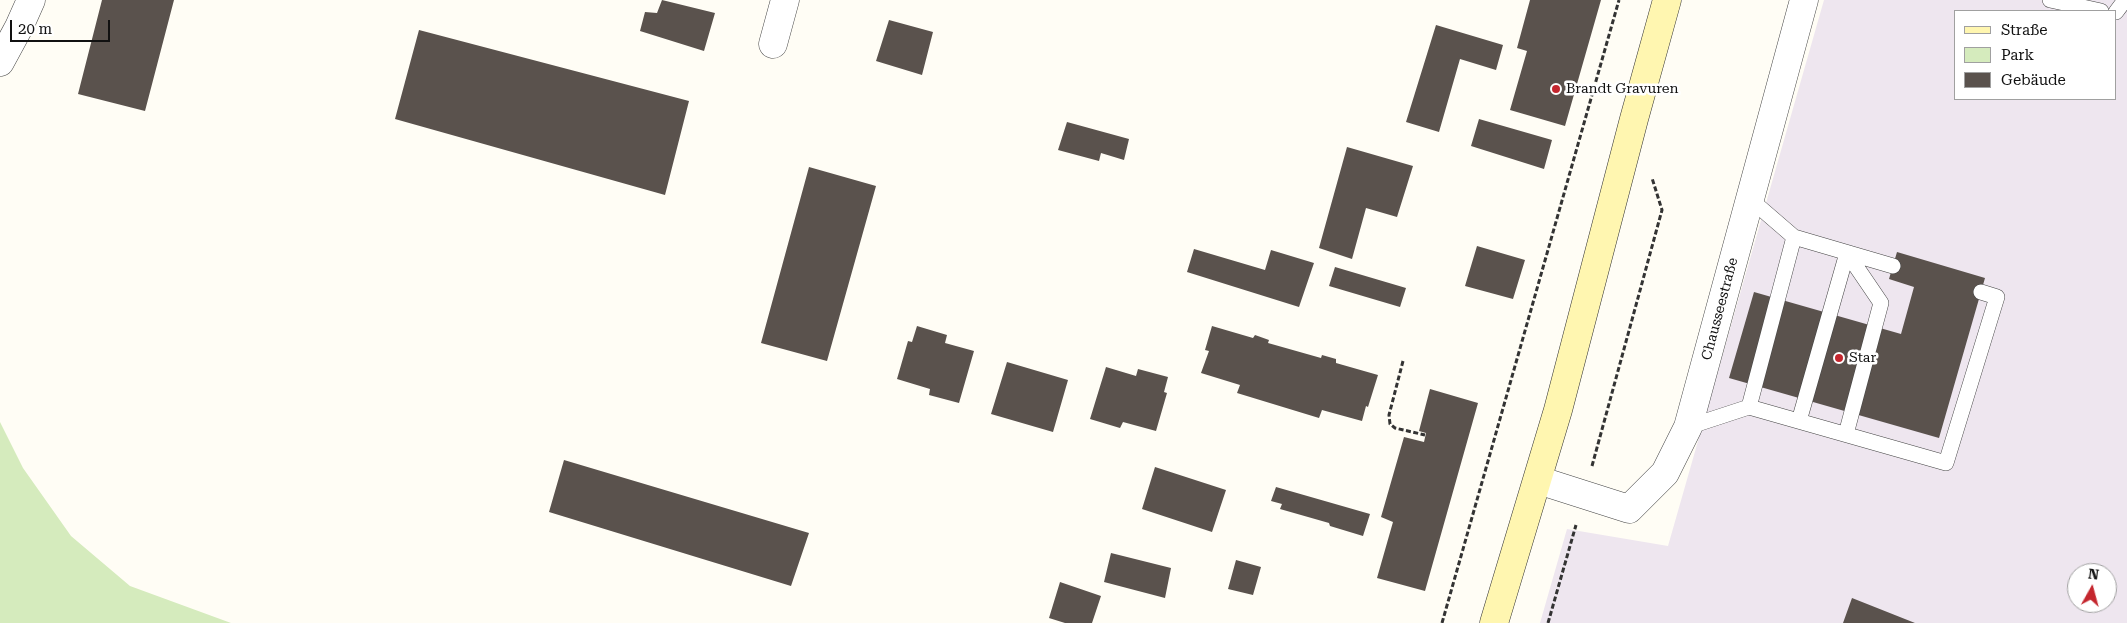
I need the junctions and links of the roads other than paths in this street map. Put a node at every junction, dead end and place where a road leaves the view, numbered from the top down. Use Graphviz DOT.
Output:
graph roads {
  1 [pos="31,0"];
  2 [pos="785,0"];
  3 [pos="1667,0"];
  4 [pos="1804,0"];
  5 [pos="2050,0"];
  6 [pos="2125,0"];
  7 [pos="2096,10"];
  8 [pos="2117,11"];
  9 [pos="773,44"];
  10 [pos="0,62"];
  11 [pos="1750,199"];
  12 [pos="1794,237"];
  13 [pos="1893,266"];
  14 [pos="1981,292"];
  15 [pos="1749,407"];
  16 [pos="1799,421"];
  17 [pos="1688,427"];
  18 [pos="1846,434"];
  19 [pos="1538,480"];
  20 [pos="1494,623"];
  1 -- 10 [label="street"];
  2 -- 9 [label="street"];
  3 -- 19 [label="main road"];
  4 -- 11 [label="street, Chausseestraße"];
  5 -- 7 [label="lane"];
  6 -- 8 [label="lane"];
  11 -- 12 [label="lane"];
  11 -- 17 [label="street, Chausseestraße"];
  12 -- 13 [label="lane"];
  12 -- 15 [label="lane"];
  14 -- 18 [label="lane"];
  15 -- 16 [label="lane"];
  15 -- 17 [label="lane"];
  16 -- 18 [label="lane"];
  16 -- 18 [label="lane"];
  17 -- 19 [label="street, Chausseestraße"];
  19 -- 20 [label="main road"];
}
